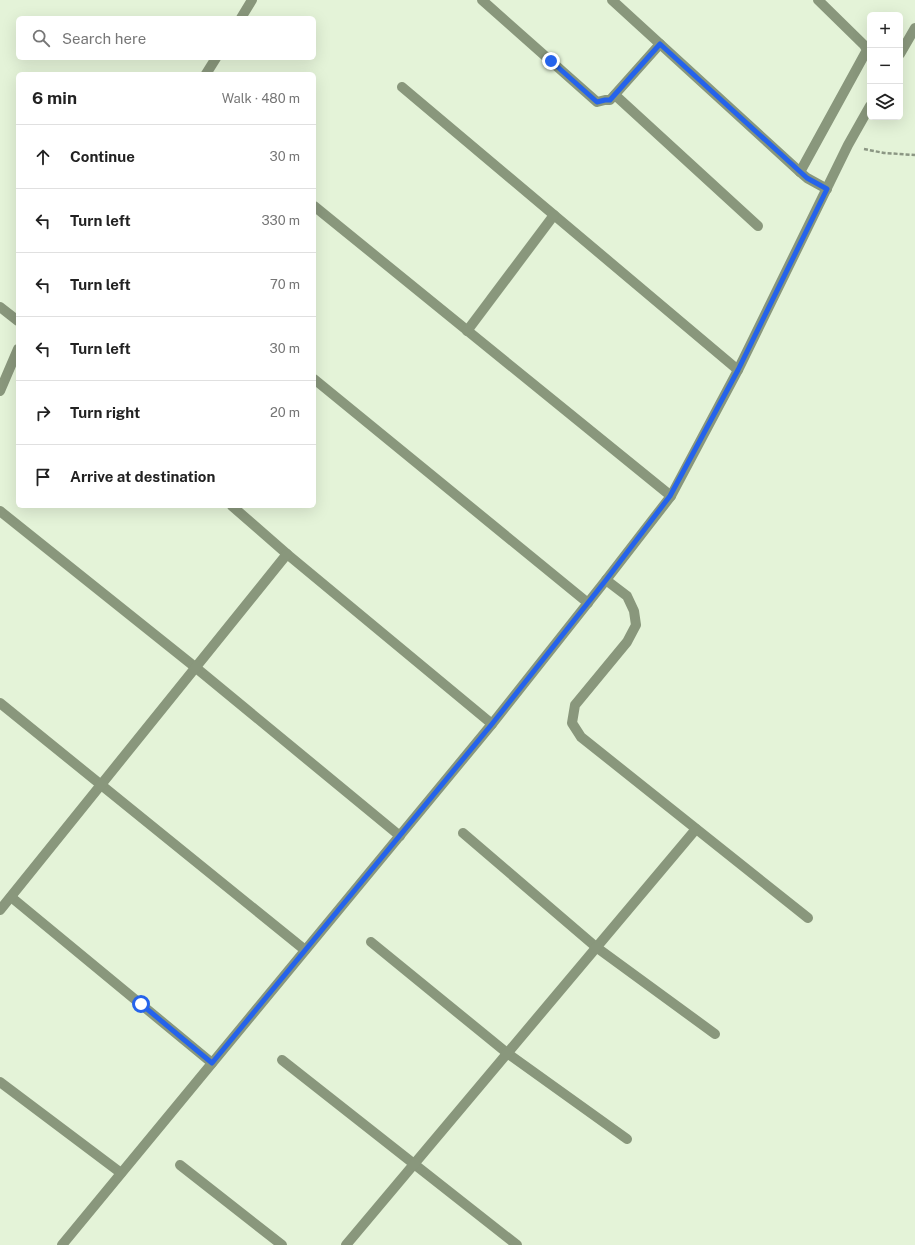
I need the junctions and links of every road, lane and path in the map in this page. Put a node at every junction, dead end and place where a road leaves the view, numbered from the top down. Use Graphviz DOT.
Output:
graph roads {
  1 [pos="252,0"];
  2 [pos="482,0"];
  3 [pos="612,0"];
  4 [pos="818,0"];
  5 [pos="242,16"];
  6 [pos="915,28"];
  7 [pos="660,44"];
  8 [pos="903,49"];
  9 [pos="215,60"];
  10 [pos="207,72"];
  11 [pos="402,87"];
  12 [pos="615,95"];
  13 [pos="867,111"];
  14 [pos="848,145"];
  15 [pos="915,155"];
  16 [pos="800,172"];
  17 [pos="827,189"];
  18 [pos="316,208"];
  19 [pos="554,215"];
  20 [pos="758,226"];
  21 [pos="0,307"];
  22 [pos="16,319"];
  23 [pos="467,331"];
  24 [pos="16,354"];
  25 [pos="738,370"];
  26 [pos="316,381"];
  27 [pos="0,391"];
  28 [pos="670,496"];
  29 [pos="234,508"];
  30 [pos="0,511"];
  31 [pos="287,554"];
  32 [pos="606,580"];
  33 [pos="588,603"];
  34 [pos="196,667"];
  35 [pos="0,704"];
  36 [pos="492,724"];
  37 [pos="100,786"];
  38 [pos="696,829"];
  39 [pos="463,833"];
  40 [pos="400,836"];
  41 [pos="11,897"];
  42 [pos="0,910"];
  43 [pos="808,918"];
  44 [pos="371,942"];
  45 [pos="596,947"];
  46 [pos="305,950"];
  47 [pos="715,1034"];
  48 [pos="507,1053"];
  49 [pos="282,1060"];
  50 [pos="212,1063"];
  51 [pos="0,1082"];
  52 [pos="627,1140"];
  53 [pos="414,1164"];
  54 [pos="180,1165"];
  55 [pos="121,1173"];
  56 [pos="62,1245"];
  57 [pos="282,1245"];
  58 [pos="346,1245"];
  59 [pos="517,1245"];
  1 -- 5 [label="street"];
  2 -- 12 [label="street"];
  3 -- 7 [label="street"];
  4 -- 16 [label="street"];
  6 -- 8 [label="street"];
  7 -- 12 [label="street"];
  7 -- 16 [label="street"];
  9 -- 10 [label="street"];
  11 -- 19 [label="street"];
  12 -- 20 [label="street"];
  13 -- 14 [label="street"];
  14 -- 15 [label="path"];
  14 -- 17 [label="street"];
  16 -- 17 [label="street"];
  17 -- 25 [label="street"];
  18 -- 23 [label="street"];
  19 -- 23 [label="street"];
  19 -- 25 [label="street"];
  21 -- 22 [label="street"];
  23 -- 28 [label="street"];
  24 -- 27 [label="street"];
  25 -- 28 [label="street"];
  26 -- 33 [label="street"];
  28 -- 32 [label="street"];
  29 -- 31 [label="street"];
  30 -- 34 [label="street"];
  31 -- 34 [label="street"];
  31 -- 36 [label="street"];
  32 -- 33 [label="street"];
  32 -- 38 [label="street"];
  33 -- 36 [label="street"];
  34 -- 37 [label="street"];
  34 -- 40 [label="street"];
  35 -- 37 [label="street"];
  36 -- 40 [label="street"];
  37 -- 41 [label="street"];
  37 -- 46 [label="street"];
  38 -- 43 [label="street"];
  38 -- 45 [label="street"];
  39 -- 45 [label="street"];
  40 -- 46 [label="street"];
  41 -- 42 [label="street"];
  41 -- 50 [label="street"];
  44 -- 48 [label="street"];
  45 -- 47 [label="street"];
  45 -- 48 [label="street"];
  46 -- 50 [label="street"];
  48 -- 52 [label="street"];
  48 -- 53 [label="street"];
  49 -- 53 [label="street"];
  50 -- 55 [label="street"];
  51 -- 55 [label="street"];
  53 -- 58 [label="street"];
  53 -- 59 [label="street"];
  54 -- 57 [label="street"];
  55 -- 56 [label="street"];
}
